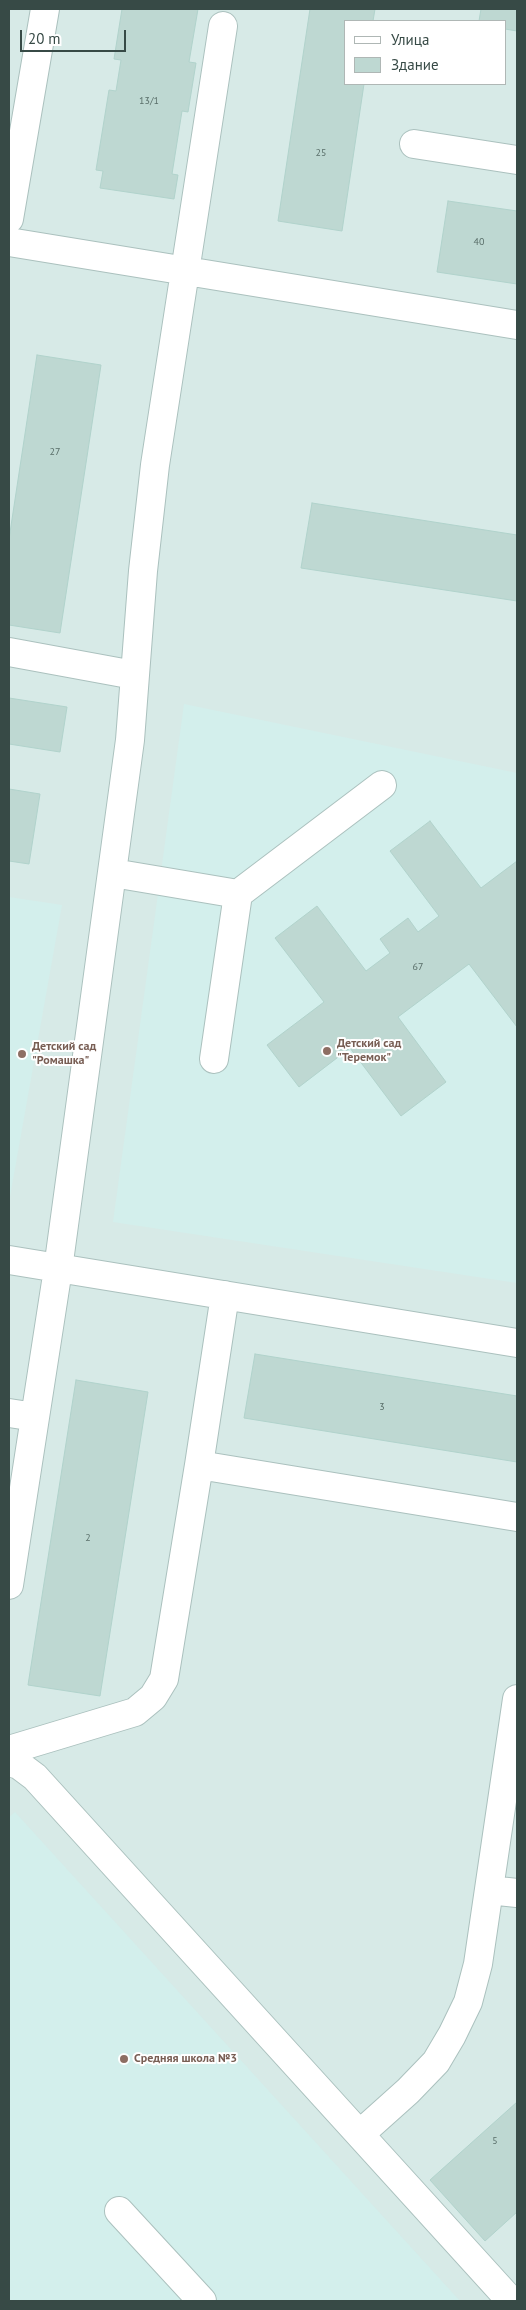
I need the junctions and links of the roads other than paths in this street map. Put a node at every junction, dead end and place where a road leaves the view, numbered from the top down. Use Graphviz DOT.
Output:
graph roads {
  1 [pos="45,9"];
  2 [pos="223,26"];
  3 [pos="414,144"];
  4 [pos="517,160"];
  5 [pos="9,219"];
  6 [pos="9,242"];
  7 [pos="185,271"];
  8 [pos="517,325"];
  9 [pos="9,652"];
  10 [pos="134,675"];
  11 [pos="382,785"];
  12 [pos="113,873"];
  13 [pos="238,894"];
  14 [pos="214,1059"];
  15 [pos="9,1260"];
  16 [pos="58,1269"];
  17 [pos="226,1295"];
  18 [pos="517,1343"];
  19 [pos="22,1415"];
  20 [pos="199,1465"];
  21 [pos="517,1517"];
  22 [pos="9,1585"];
  23 [pos="517,1699"];
  24 [pos="9,1750"];
  25 [pos="9,1762"];
  26 [pos="489,1890"];
  27 [pos="517,1893"];
  28 [pos="360,2134"];
  29 [pos="119,2211"];
  30 [pos="202,2301"];
  31 [pos="510,2301"];
  1 -- 5 [label="lane"];
  2 -- 7 [label="lane"];
  3 -- 4 [label="lane"];
  6 -- 7 [label="lane"];
  7 -- 8 [label="lane"];
  7 -- 10 [label="lane"];
  9 -- 10 [label="lane"];
  10 -- 12 [label="lane"];
  11 -- 13 [label="lane"];
  12 -- 13 [label="lane"];
  12 -- 16 [label="lane"];
  13 -- 14 [label="lane"];
  15 -- 16 [label="lane"];
  16 -- 17 [label="lane"];
  16 -- 19 [label="lane"];
  17 -- 18 [label="lane"];
  17 -- 20 [label="lane"];
  19 -- 22 [label="lane"];
  20 -- 21 [label="lane"];
  20 -- 24 [label="lane"];
  23 -- 26 [label="lane"];
  25 -- 28 [label="lane"];
  26 -- 27 [label="lane"];
  26 -- 28 [label="lane"];
  28 -- 31 [label="lane"];
  29 -- 30 [label="lane"];
}
